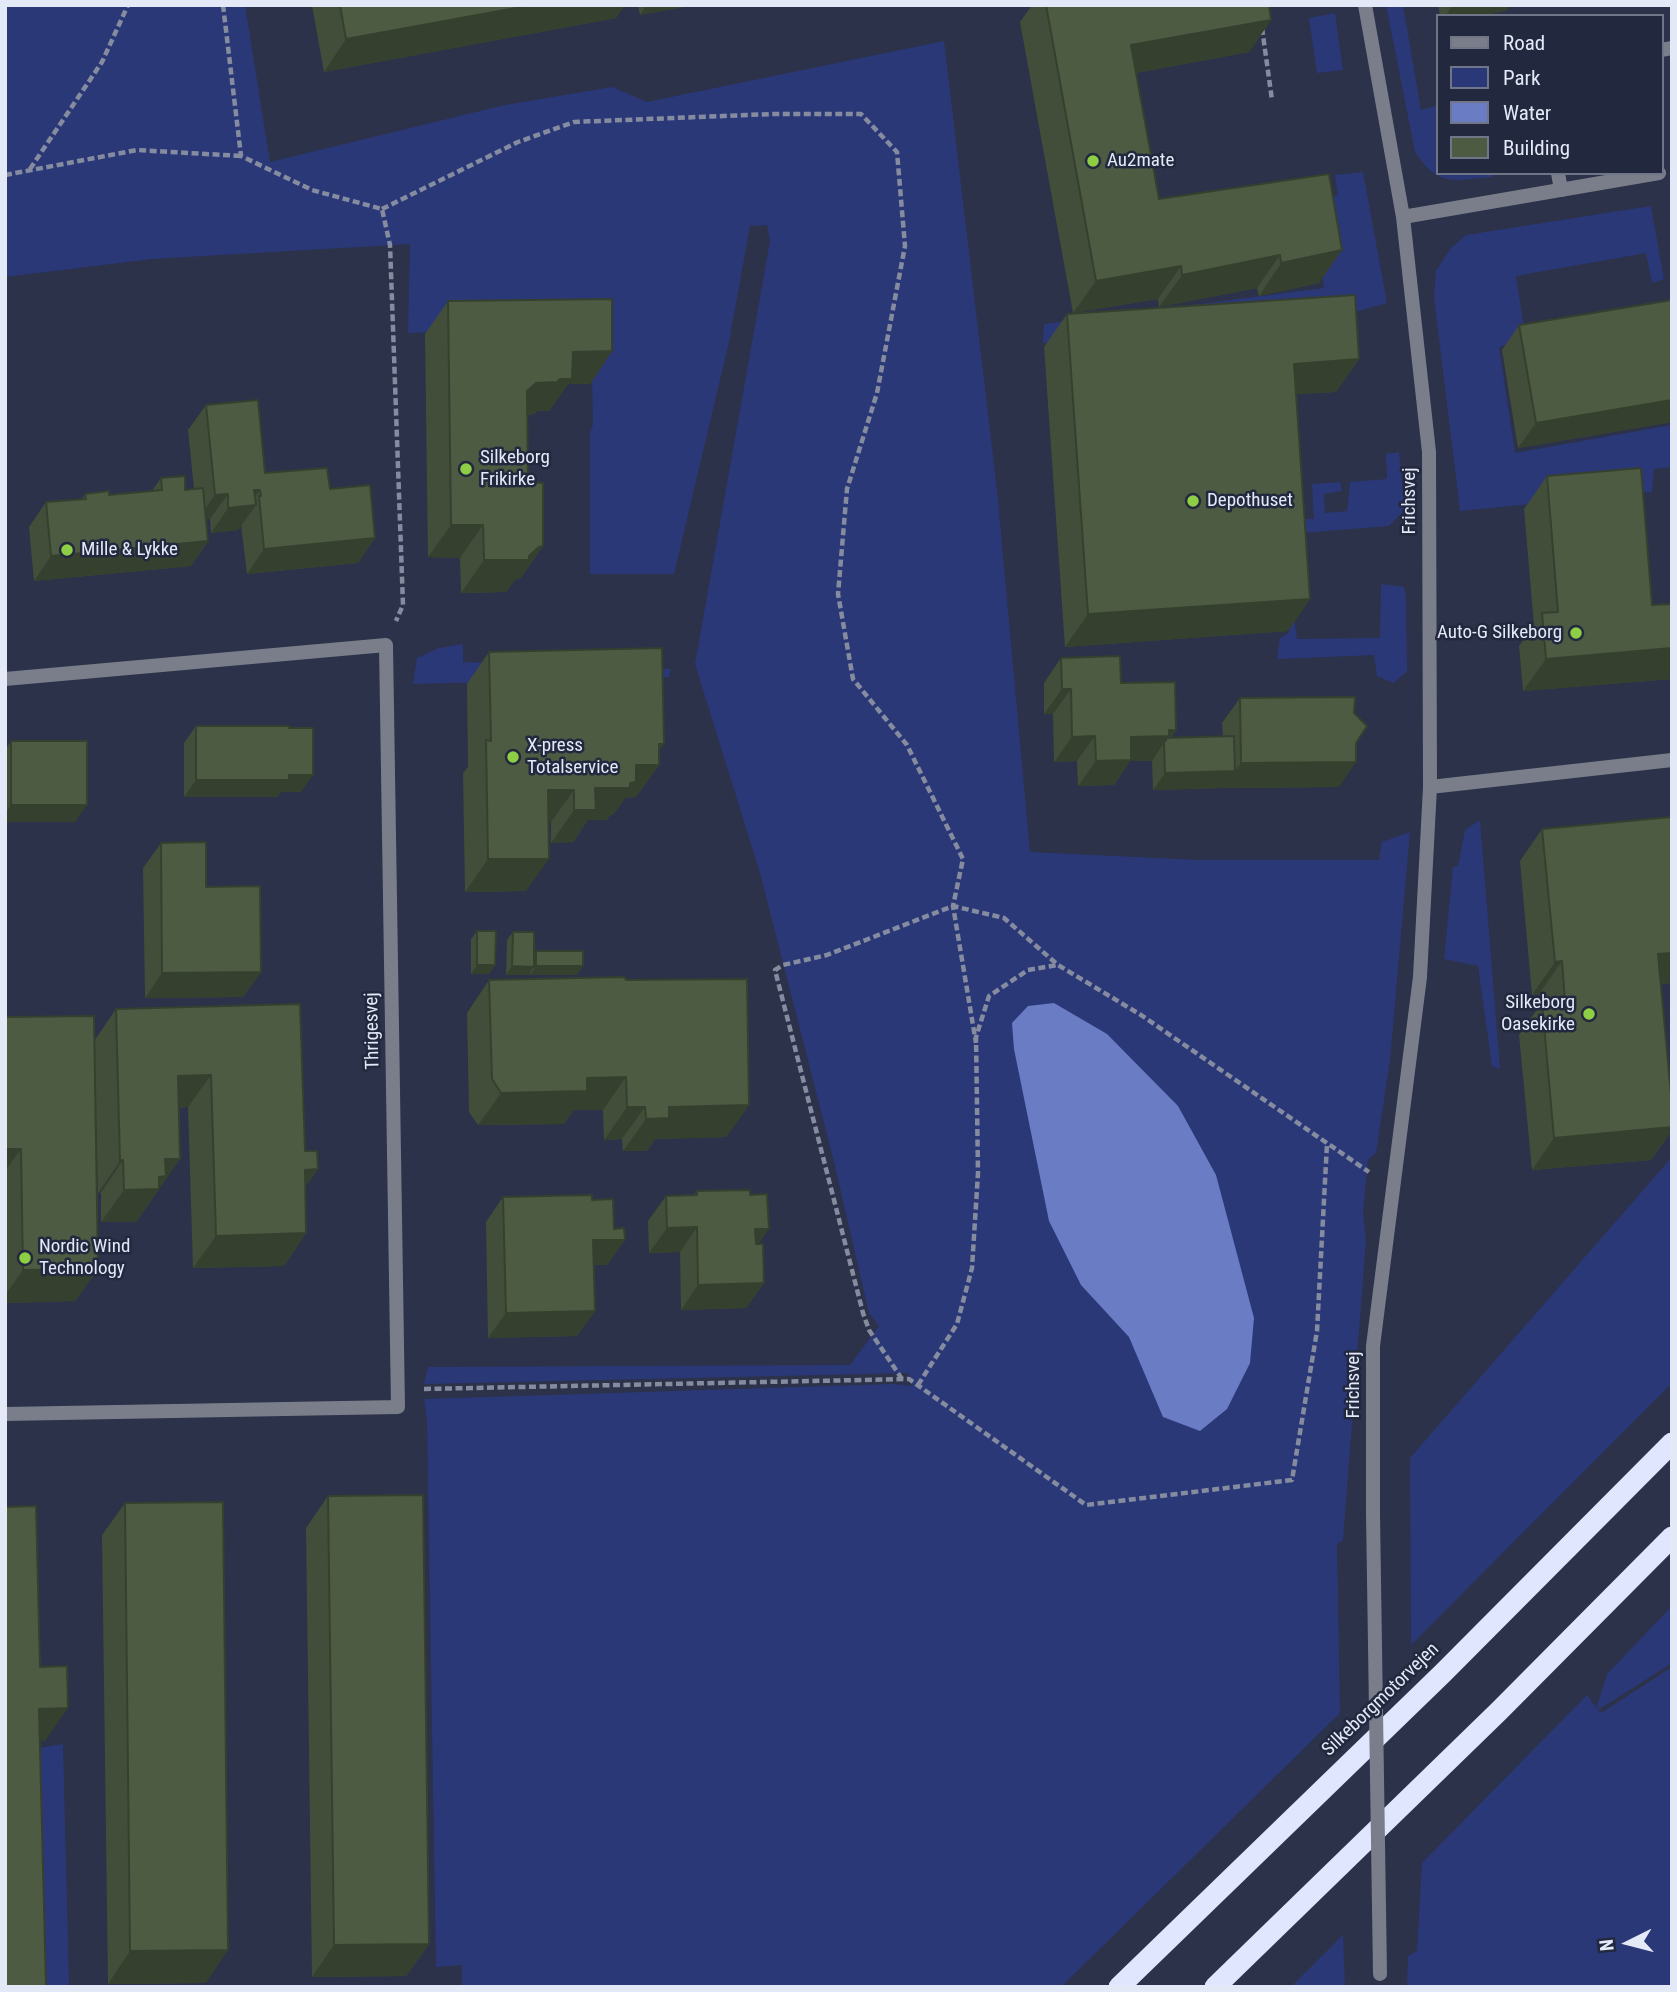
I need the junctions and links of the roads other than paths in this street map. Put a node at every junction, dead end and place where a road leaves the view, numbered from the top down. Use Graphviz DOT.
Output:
graph roads {
  1 [pos="1365,5"];
  2 [pos="1558,175"];
  3 [pos="1648,175"];
  4 [pos="1561,190"];
  5 [pos="1403,217"];
  6 [pos="5,679"];
  7 [pos="1672,760"];
  8 [pos="1430,788"];
  9 [pos="5,1414"];
  10 [pos="1672,1443"];
  11 [pos="1672,1538"];
  12 [pos="1380,1980"];
  13 [pos="1119,1987"];
  14 [pos="1215,1987"];
  1 -- 5 [label="street, Frichsvej"];
  2 -- 4 [label="street"];
  3 -- 4 [label="street"];
  4 -- 5 [label="street"];
  5 -- 8 [label="street, Frichsvej"];
  6 -- 9 [label="street, Thrigesvej"];
  7 -- 8 [label="street"];
  8 -- 12 [label="street, Frichsvej, bridge"];
  10 -- 13 [label="highway, Silkeborgmotorvejen"];
  11 -- 14 [label="highway"];
}
